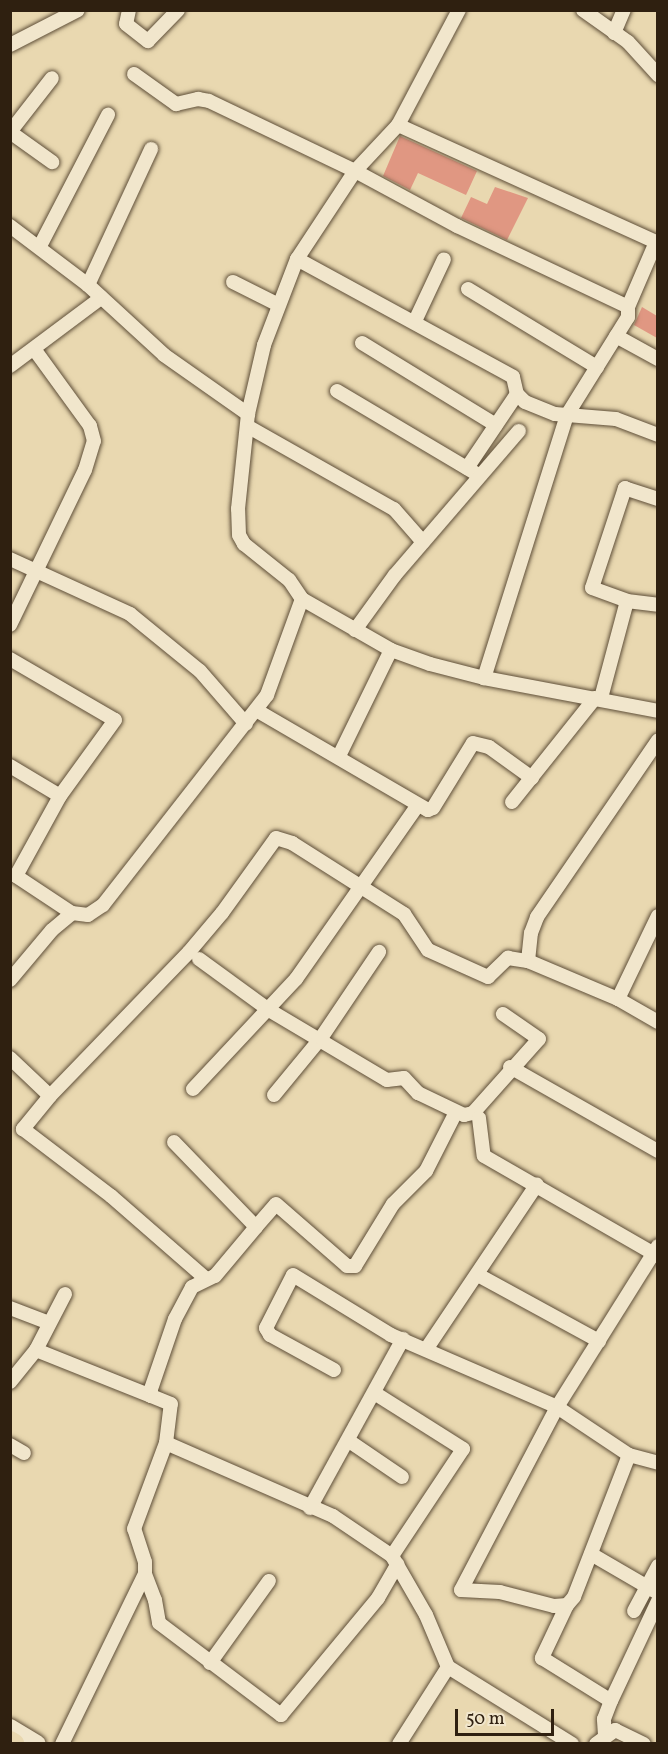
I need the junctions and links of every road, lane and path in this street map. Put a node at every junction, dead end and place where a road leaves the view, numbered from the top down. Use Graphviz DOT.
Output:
graph roads {
  1 [pos="78,10"];
  2 [pos="129,10"];
  3 [pos="178,10"];
  4 [pos="459,10"];
  5 [pos="583,10"];
  6 [pos="624,10"];
  7 [pos="614,33"];
  8 [pos="11,44"];
  9 [pos="134,74"];
  10 [pos="657,75"];
  11 [pos="52,78"];
  12 [pos="108,115"];
  13 [pos="398,125"];
  14 [pos="10,132"];
  15 [pos="151,149"];
  16 [pos="52,162"];
  17 [pos="355,171"];
  18 [pos="10,226"];
  19 [pos="657,243"];
  20 [pos="40,246"];
  21 [pos="297,259"];
  22 [pos="444,259"];
  23 [pos="233,282"];
  24 [pos="88,285"];
  25 [pos="468,289"];
  26 [pos="101,298"];
  27 [pos="277,304"];
  28 [pos="628,307"];
  29 [pos="414,321"];
  30 [pos="616,336"];
  31 [pos="362,343"];
  32 [pos="34,349"];
  33 [pos="657,359"];
  34 [pos="10,366"];
  35 [pos="597,367"];
  36 [pos="338,391"];
  37 [pos="517,394"];
  38 [pos="567,416"];
  39 [pos="248,420"];
  40 [pos="496,425"];
  41 [pos="519,431"];
  42 [pos="657,435"];
  43 [pos="467,468"];
  44 [pos="480,476"];
  45 [pos="657,499"];
  46 [pos="423,542"];
  47 [pos="10,559"];
  48 [pos="38,569"];
  49 [pos="302,599"];
  50 [pos="627,601"];
  51 [pos="657,605"];
  52 [pos="10,625"];
  53 [pos="355,630"];
  54 [pos="391,650"];
  55 [pos="10,659"];
  56 [pos="484,678"];
  57 [pos="598,698"];
  58 [pos="256,710"];
  59 [pos="657,711"];
  60 [pos="246,724"];
  61 [pos="657,740"];
  62 [pos="339,756"];
  63 [pos="10,766"];
  64 [pos="532,778"];
  65 [pos="60,796"];
  66 [pos="512,802"];
  67 [pos="417,806"];
  68 [pos="12,878"];
  69 [pos="363,886"];
  70 [pos="72,913"];
  71 [pos="657,916"];
  72 [pos="379,952"];
  73 [pos="199,959"];
  74 [pos="528,961"];
  75 [pos="12,975"];
  76 [pos="618,999"];
  77 [pos="269,1010"];
  78 [pos="503,1014"];
  79 [pos="657,1022"];
  80 [pos="321,1038"];
  81 [pos="10,1058"];
  82 [pos="510,1067"];
  83 [pos="194,1089"];
  84 [pos="274,1095"];
  85 [pos="50,1096"];
  86 [pos="456,1112"];
  87 [pos="479,1118"];
  88 [pos="17,1129"];
  89 [pos="174,1142"];
  90 [pos="657,1151"];
  91 [pos="537,1184"];
  92 [pos="256,1227"];
  93 [pos="656,1252"];
  94 [pos="478,1275"];
  95 [pos="206,1279"];
  96 [pos="64,1294"];
  97 [pos="10,1308"];
  98 [pos="49,1323"];
  99 [pos="403,1339"];
  100 [pos="599,1341"];
  101 [pos="427,1348"];
  102 [pos="36,1350"];
  103 [pos="334,1370"];
  104 [pos="10,1382"];
  105 [pos="376,1394"];
  106 [pos="151,1396"];
  107 [pos="557,1407"];
  108 [pos="350,1441"];
  109 [pos="166,1443"];
  110 [pos="10,1445"];
  111 [pos="24,1453"];
  112 [pos="629,1455"];
  113 [pos="657,1463"];
  114 [pos="402,1477"];
  115 [pos="310,1508"];
  116 [pos="591,1554"];
  117 [pos="395,1560"];
  118 [pos="657,1566"];
  119 [pos="144,1574"];
  120 [pos="269,1581"];
  121 [pos="652,1590"];
  122 [pos="657,1601"];
  123 [pos="567,1605"];
  124 [pos="634,1611"];
  125 [pos="210,1663"];
  126 [pos="448,1667"];
  127 [pos="610,1701"];
  128 [pos="10,1728"];
  129 [pos="601,1739"];
  130 [pos="38,1743"];
  131 [pos="62,1743"];
  132 [pos="399,1743"];
  133 [pos="572,1743"];
  134 [pos="644,1743"];
  1 -- 8 [label="street"];
  2 -- 3 [label="street"];
  4 -- 13 [label="street"];
  5 -- 7 [label="street"];
  6 -- 7 [label="street"];
  7 -- 10 [label="street"];
  9 -- 17 [label="street"];
  11 -- 14 [label="street"];
  12 -- 20 [label="street"];
  13 -- 17 [label="street"];
  13 -- 19 [label="street"];
  14 -- 16 [label="street"];
  15 -- 24 [label="street"];
  17 -- 21 [label="street"];
  17 -- 28 [label="street"];
  18 -- 20 [label="street"];
  19 -- 28 [label="street"];
  20 -- 24 [label="street"];
  21 -- 27 [label="street"];
  21 -- 29 [label="street"];
  22 -- 29 [label="street"];
  23 -- 27 [label="street"];
  24 -- 26 [label="street"];
  25 -- 35 [label="street"];
  26 -- 32 [label="street"];
  26 -- 39 [label="street"];
  27 -- 39 [label="street"];
  28 -- 30 [label="street"];
  29 -- 37 [label="street"];
  30 -- 33 [label="street"];
  30 -- 35 [label="street"];
  31 -- 40 [label="street"];
  32 -- 34 [label="street"];
  32 -- 48 [label="street"];
  35 -- 38 [label="street"];
  36 -- 43 [label="street"];
  37 -- 38 [label="street"];
  37 -- 40 [label="street"];
  38 -- 42 [label="street"];
  38 -- 56 [label="street"];
  39 -- 46 [label="street"];
  39 -- 49 [label="street"];
  40 -- 43 [label="street"];
  41 -- 44 [label="street"];
  43 -- 44 [label="street"];
  44 -- 46 [label="street"];
  45 -- 50 [label="street"];
  46 -- 53 [label="street"];
  47 -- 48 [label="street"];
  48 -- 52 [label="street"];
  48 -- 60 [label="street"];
  49 -- 53 [label="street"];
  49 -- 58 [label="street"];
  50 -- 51 [label="street"];
  50 -- 57 [label="street"];
  53 -- 54 [label="street"];
  54 -- 56 [label="street"];
  54 -- 62 [label="street"];
  55 -- 65 [label="street"];
  56 -- 57 [label="street"];
  57 -- 59 [label="street"];
  57 -- 64 [label="street"];
  58 -- 60 [label="street"];
  58 -- 62 [label="street"];
  60 -- 70 [label="street"];
  61 -- 74 [label="street"];
  62 -- 67 [label="street"];
  63 -- 65 [label="street"];
  64 -- 66 [label="street"];
  64 -- 67 [label="street"];
  65 -- 68 [label="street"];
  67 -- 69 [label="street"];
  68 -- 70 [label="street"];
  69 -- 74 [label="street"];
  69 -- 77 [label="street"];
  69 -- 85 [label="street"];
  70 -- 75 [label="street"];
  71 -- 76 [label="street"];
  72 -- 80 [label="street"];
  73 -- 77 [label="street"];
  74 -- 76 [label="street"];
  76 -- 79 [label="street"];
  77 -- 80 [label="street"];
  77 -- 83 [label="street"];
  78 -- 82 [label="street"];
  80 -- 84 [label="street"];
  80 -- 86 [label="street"];
  81 -- 85 [label="street"];
  82 -- 86 [label="street"];
  82 -- 90 [label="street"];
  85 -- 88 [label="street"];
  86 -- 92 [label="street"];
  87 -- 91 [label="street"];
  88 -- 95 [label="street"];
  89 -- 92 [label="street"];
  91 -- 93 [label="street"];
  91 -- 94 [label="street"];
  92 -- 95 [label="street"];
  93 -- 100 [label="street"];
  94 -- 100 [label="street"];
  94 -- 101 [label="street"];
  95 -- 106 [label="street"];
  96 -- 98 [label="street"];
  97 -- 98 [label="street"];
  98 -- 102 [label="street"];
  99 -- 101 [label="street"];
  99 -- 103 [label="street"];
  99 -- 105 [label="street"];
  100 -- 107 [label="street"];
  101 -- 107 [label="street"];
  102 -- 104 [label="street"];
  102 -- 106 [label="street"];
  105 -- 108 [label="street"];
  105 -- 117 [label="street"];
  106 -- 109 [label="street"];
  107 -- 112 [label="street"];
  107 -- 123 [label="street"];
  108 -- 114 [label="street"];
  108 -- 115 [label="street"];
  109 -- 115 [label="street"];
  109 -- 119 [label="street"];
  110 -- 111 [label="street"];
  112 -- 113 [label="street"];
  112 -- 116 [label="street"];
  115 -- 117 [label="street"];
  116 -- 121 [label="street"];
  116 -- 123 [label="street"];
  117 -- 125 [label="street"];
  117 -- 126 [label="street"];
  118 -- 121 [label="street"];
  119 -- 125 [label="street"];
  119 -- 131 [label="street"];
  120 -- 125 [label="street"];
  121 -- 124 [label="street"];
  122 -- 127 [label="street"];
  123 -- 127 [label="street"];
  126 -- 132 [label="street"];
  126 -- 133 [label="street"];
  127 -- 129 [label="street"];
  128 -- 130 [label="street"];
  129 -- 134 [label="street"];
}
